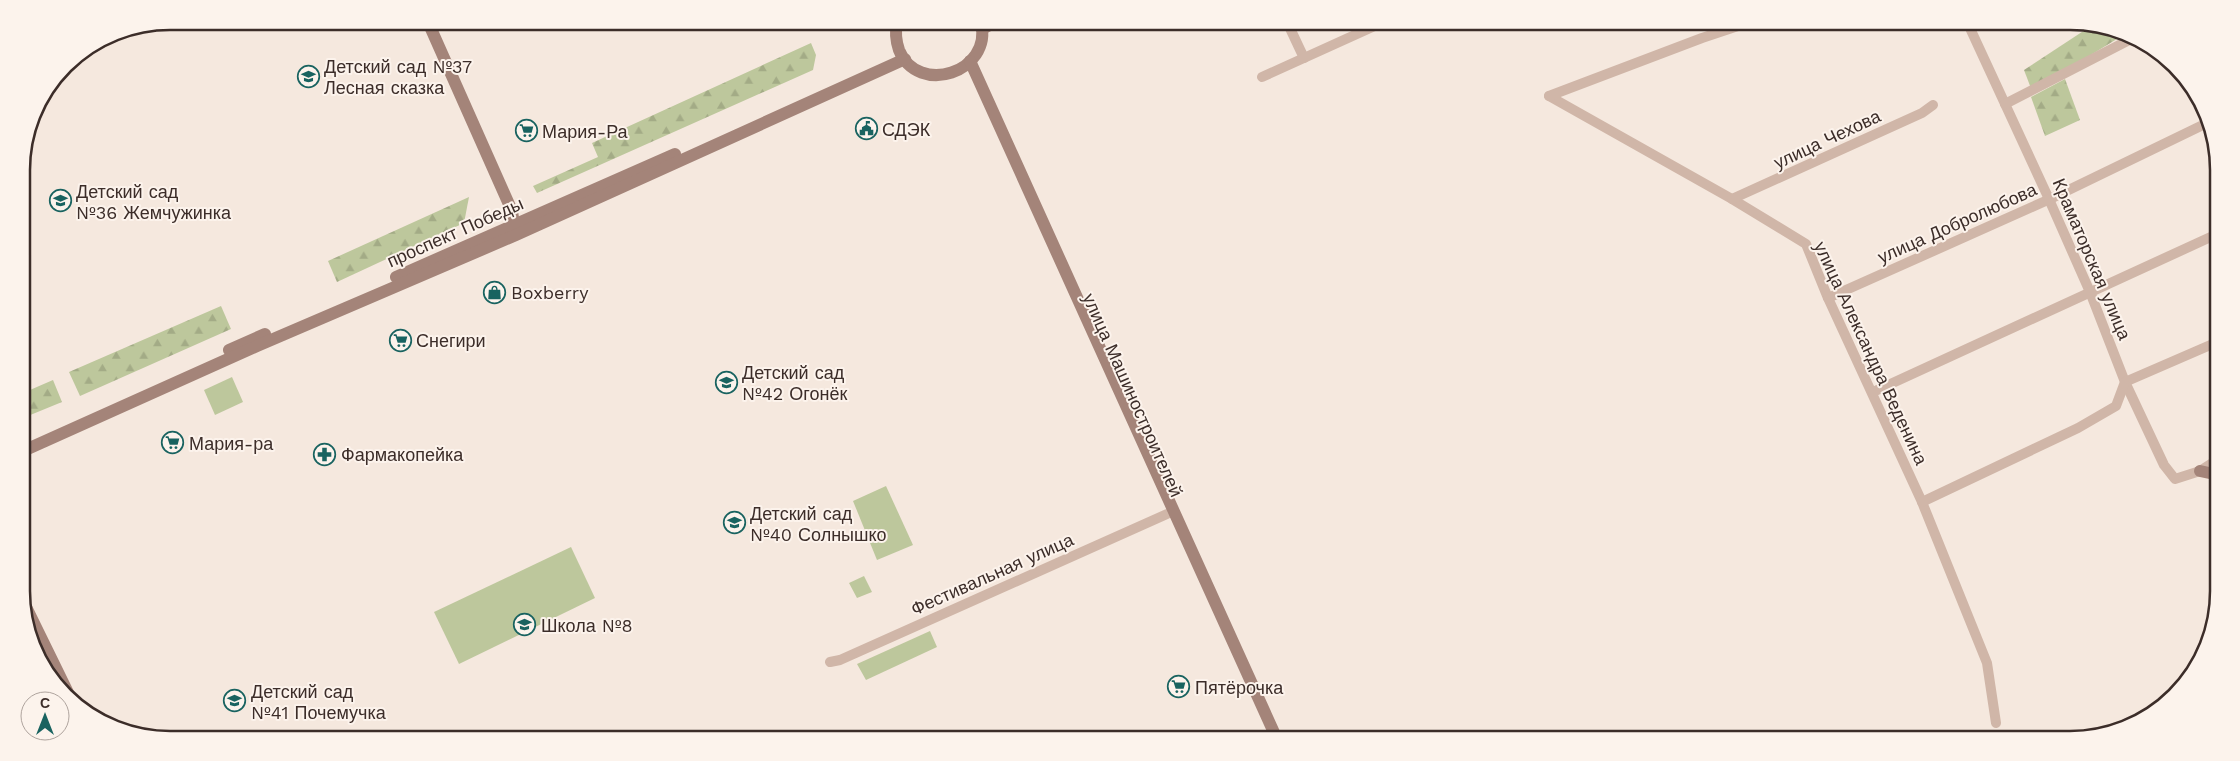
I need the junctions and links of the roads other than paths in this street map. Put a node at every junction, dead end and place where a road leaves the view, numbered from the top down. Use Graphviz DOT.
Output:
graph roads {
  1 [pos="432,30"];
  2 [pos="897,30"];
  3 [pos="985,30"];
  4 [pos="1291,30"];
  5 [pos="1366,30"];
  6 [pos="1727,30"];
  7 [pos="1971,30"];
  8 [pos="2126,42"];
  9 [pos="903,57"];
  10 [pos="1304,58"];
  11 [pos="968,64"];
  12 [pos="1262,77"];
  13 [pos="2005,104"];
  14 [pos="1933,105"];
  15 [pos="2203,126"];
  16 [pos="1732,199"];
  17 [pos="2050,200"];
  18 [pos="514,225"];
  19 [pos="2210,238"];
  20 [pos="2090,292"];
  21 [pos="1828,298"];
  22 [pos="2210,345"];
  23 [pos="2125,382"];
  24 [pos="1873,392"];
  25 [pos="30,440"];
  26 [pos="30,448"];
  27 [pos="2210,465"];
  28 [pos="2200,471"];
  29 [pos="2210,473"];
  30 [pos="1922,502"];
  31 [pos="1167,514"];
  32 [pos="34,623"];
  33 [pos="830,662"];
  34 [pos="61,678"];
  35 [pos="1996,724"];
  36 [pos="1265,731"];
  37 [pos="1273,731"];
  1 -- 18 [label="main road"];
  2 -- 9 [label="main road"];
  3 -- 11 [label="main road"];
  4 -- 10 [label="street"];
  5 -- 10 [label="street"];
  6 -- 16 [label="street, улица Александра Веденина"];
  7 -- 13 [label="street, Краматорская улица"];
  8 -- 13 [label="street"];
  9 -- 11 [label="main road"];
  9 -- 18 [label="main road, проспект Победы"];
  9 -- 26 [label="main road"];
  10 -- 12 [label="street"];
  11 -- 31 [label="main road, улица Машиностроителей"];
  11 -- 37 [label="main road"];
  13 -- 17 [label="street, Краматорская улица"];
  14 -- 16 [label="street, улица Чехова"];
  15 -- 17 [label="street, улица Добролюбова"];
  16 -- 21 [label="street, улица Александра Веденина"];
  17 -- 20 [label="street, Краматорская улица"];
  17 -- 21 [label="street, улица Добролюбова"];
  18 -- 25 [label="main road, проспект Победы"];
  19 -- 20 [label="street"];
  20 -- 23 [label="street, Краматорская улица"];
  20 -- 24 [label="street"];
  21 -- 24 [label="street, улица Александра Веденина"];
  22 -- 23 [label="street"];
  23 -- 28 [label="street, Краматорская улица"];
  23 -- 30 [label="street"];
  24 -- 30 [label="street, улица Александра Веденина"];
  27 -- 28 [label="street"];
  28 -- 29 [label="main road"];
  30 -- 35 [label="street, улица Александра Веденина"];
  31 -- 33 [label="street, Фестивальная улица"];
  31 -- 36 [label="main road, улица Машиностроителей"];
  32 -- 34 [label="main road"];
}
